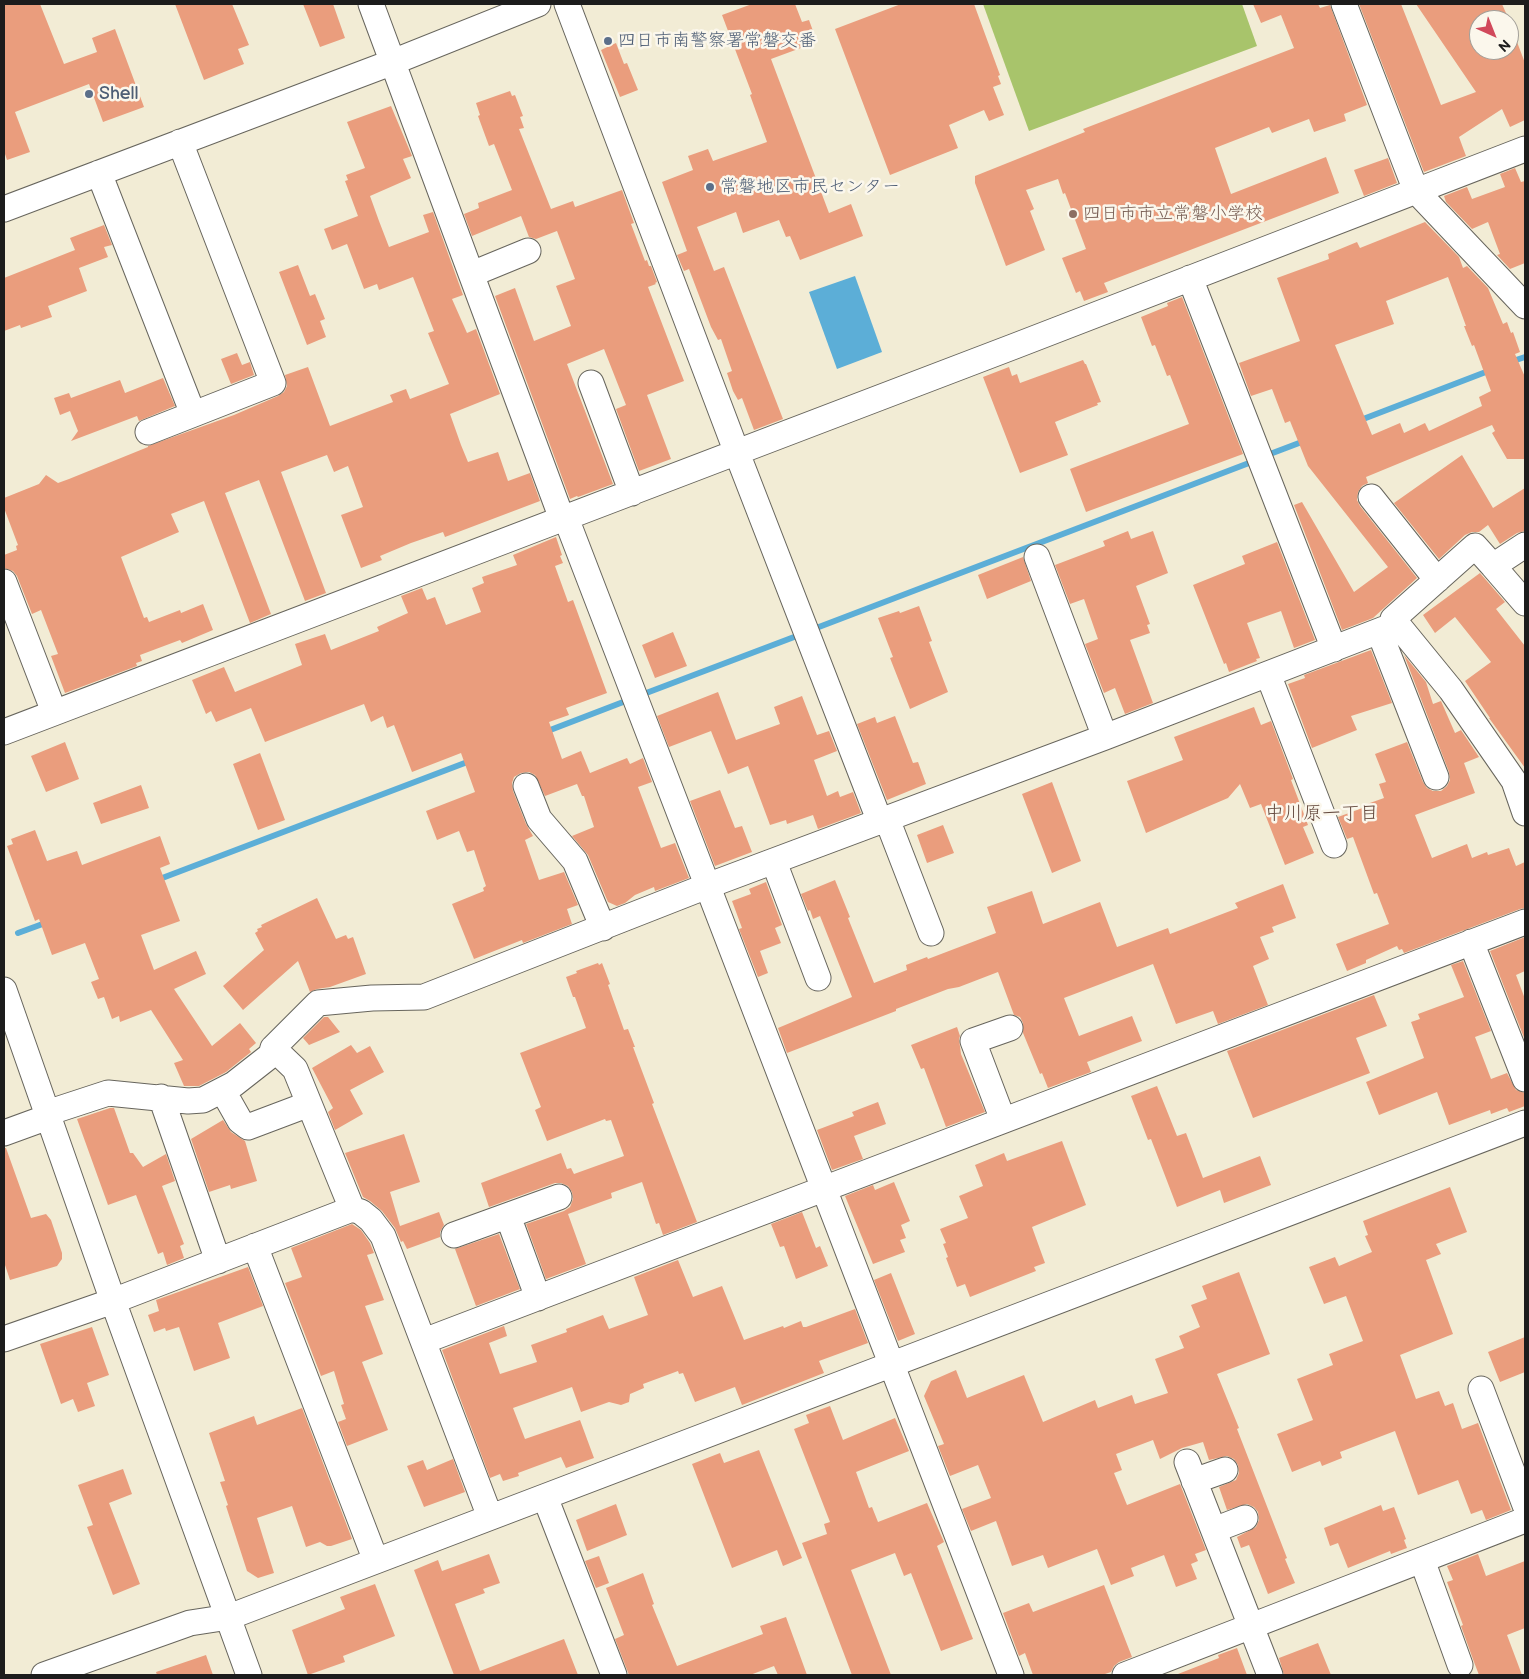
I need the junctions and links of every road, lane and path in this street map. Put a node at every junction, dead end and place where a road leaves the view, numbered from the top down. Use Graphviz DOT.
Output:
graph roads {
  1 [pos="371,4"];
  2 [pos="538,4"];
  3 [pos="566,4"];
  4 [pos="1344,4"];
  5 [pos="393,62"];
  6 [pos="180,142"];
  7 [pos="1525,149"];
  8 [pos="99,173"];
  9 [pos="1416,191"];
  10 [pos="4,209"];
  11 [pos="528,251"];
  12 [pos="472,274"];
  13 [pos="1190,278"];
  14 [pos="1525,306"];
  15 [pos="591,383"];
  16 [pos="193,414"];
  17 [pos="148,432"];
  18 [pos="737,453"];
  19 [pos="632,493"];
  20 [pos="1371,497"];
  21 [pos="564,519"];
  22 [pos="1525,545"];
  23 [pos="1037,557"];
  24 [pos="1493,566"];
  25 [pos="1437,580"];
  26 [pos="4,582"];
  27 [pos="1525,603"];
  28 [pos="1388,628"];
  29 [pos="1334,648"];
  30 [pos="1268,674"];
  31 [pos="54,712"];
  32 [pos="4,732"];
  33 [pos="1106,737"];
  34 [pos="1436,777"];
  35 [pos="526,786"];
  36 [pos="1525,812"];
  37 [pos="883,821"];
  38 [pos="1334,845"];
  39 [pos="774,862"];
  40 [pos="707,886"];
  41 [pos="1525,922"];
  42 [pos="603,928"];
  43 [pos="931,933"];
  44 [pos="1471,942"];
  45 [pos="818,978"];
  46 [pos="4,990"];
  47 [pos="1010,1028"];
  48 [pos="273,1048"];
  49 [pos="1525,1078"];
  50 [pos="223,1091"];
  51 [pos="160,1097"];
  52 [pos="309,1104"];
  53 [pos="48,1115"];
  54 [pos="1003,1120"];
  55 [pos="1525,1123"];
  56 [pos="4,1132"];
  57 [pos="824,1188"];
  58 [pos="559,1197"];
  59 [pos="352,1209"];
  60 [pos="508,1216"];
  61 [pos="454,1235"];
  62 [pos="255,1246"];
  63 [pos="218,1261"];
  64 [pos="538,1298"];
  65 [pos="114,1301"];
  66 [pos="4,1339"];
  67 [pos="424,1341"];
  68 [pos="891,1365"];
  69 [pos="1481,1389"];
  70 [pos="1225,1470"];
  71 [pos="545,1497"];
  72 [pos="1525,1505"];
  73 [pos="490,1517"];
  74 [pos="1245,1518"];
  75 [pos="1525,1520"];
  76 [pos="1214,1530"];
  77 [pos="1422,1560"];
  78 [pos="376,1561"];
  79 [pos="229,1617"];
  80 [pos="1251,1626"];
  81 [pos="1460,1665"];
  82 [pos="44,1675"];
  83 [pos="249,1675"];
  84 [pos="614,1675"];
  85 [pos="1010,1675"];
  86 [pos="1125,1675"];
  87 [pos="1270,1675"];
  1 -- 5 [label="street"];
  2 -- 5 [label="street"];
  3 -- 18 [label="street"];
  4 -- 9 [label="street"];
  5 -- 6 [label="street"];
  5 -- 12 [label="street"];
  6 -- 8 [label="street"];
  6 -- 16 [label="street"];
  7 -- 9 [label="street"];
  8 -- 10 [label="street"];
  8 -- 16 [label="street"];
  9 -- 13 [label="street"];
  9 -- 14 [label="street"];
  11 -- 12 [label="street"];
  12 -- 21 [label="street"];
  13 -- 18 [label="street"];
  13 -- 29 [label="street"];
  15 -- 19 [label="street"];
  16 -- 17 [label="street"];
  18 -- 19 [label="street"];
  18 -- 37 [label="street"];
  19 -- 21 [label="street"];
  20 -- 25 [label="street"];
  21 -- 31 [label="street"];
  21 -- 40 [label="street"];
  22 -- 24 [label="street"];
  23 -- 33 [label="street"];
  24 -- 25 [label="street"];
  24 -- 27 [label="street"];
  25 -- 28 [label="street"];
  26 -- 31 [label="street"];
  28 -- 29 [label="street"];
  28 -- 34 [label="street"];
  28 -- 36 [label="street"];
  29 -- 30 [label="street"];
  30 -- 33 [label="street"];
  30 -- 38 [label="street"];
  31 -- 32 [label="street"];
  33 -- 37 [label="street"];
  35 -- 42 [label="street"];
  37 -- 39 [label="street"];
  37 -- 43 [label="street"];
  39 -- 40 [label="street"];
  39 -- 45 [label="street"];
  40 -- 42 [label="street"];
  40 -- 57 [label="street"];
  41 -- 44 [label="street"];
  42 -- 48 [label="street"];
  44 -- 49 [label="street"];
  44 -- 54 [label="street"];
  46 -- 53 [label="street"];
  47 -- 54 [label="street"];
  48 -- 50 [label="street"];
  48 -- 52 [label="street"];
  50 -- 51 [label="street"];
  50 -- 52 [label="street"];
  51 -- 53 [label="street"];
  51 -- 63 [label="street"];
  52 -- 59 [label="street"];
  53 -- 56 [label="street"];
  53 -- 65 [label="street"];
  54 -- 57 [label="street"];
  55 -- 68 [label="street"];
  57 -- 64 [label="street"];
  57 -- 68 [label="street"];
  58 -- 60 [label="street"];
  59 -- 62 [label="street"];
  59 -- 67 [label="street"];
  60 -- 61 [label="street"];
  60 -- 64 [label="street"];
  62 -- 63 [label="street"];
  62 -- 78 [label="street"];
  63 -- 65 [label="street"];
  64 -- 67 [label="street"];
  65 -- 66 [label="street"];
  65 -- 79 [label="street"];
  67 -- 73 [label="street"];
  68 -- 71 [label="street"];
  68 -- 85 [label="street"];
  69 -- 72 [label="street"];
  70 -- 76 [label="street"];
  71 -- 73 [label="street"];
  71 -- 84 [label="street"];
  73 -- 78 [label="street"];
  74 -- 76 [label="street"];
  75 -- 77 [label="street"];
  76 -- 80 [label="street"];
  77 -- 80 [label="street"];
  77 -- 81 [label="street"];
  78 -- 79 [label="street"];
  79 -- 82 [label="street"];
  79 -- 83 [label="street"];
  80 -- 86 [label="street"];
  80 -- 87 [label="street"];
}
